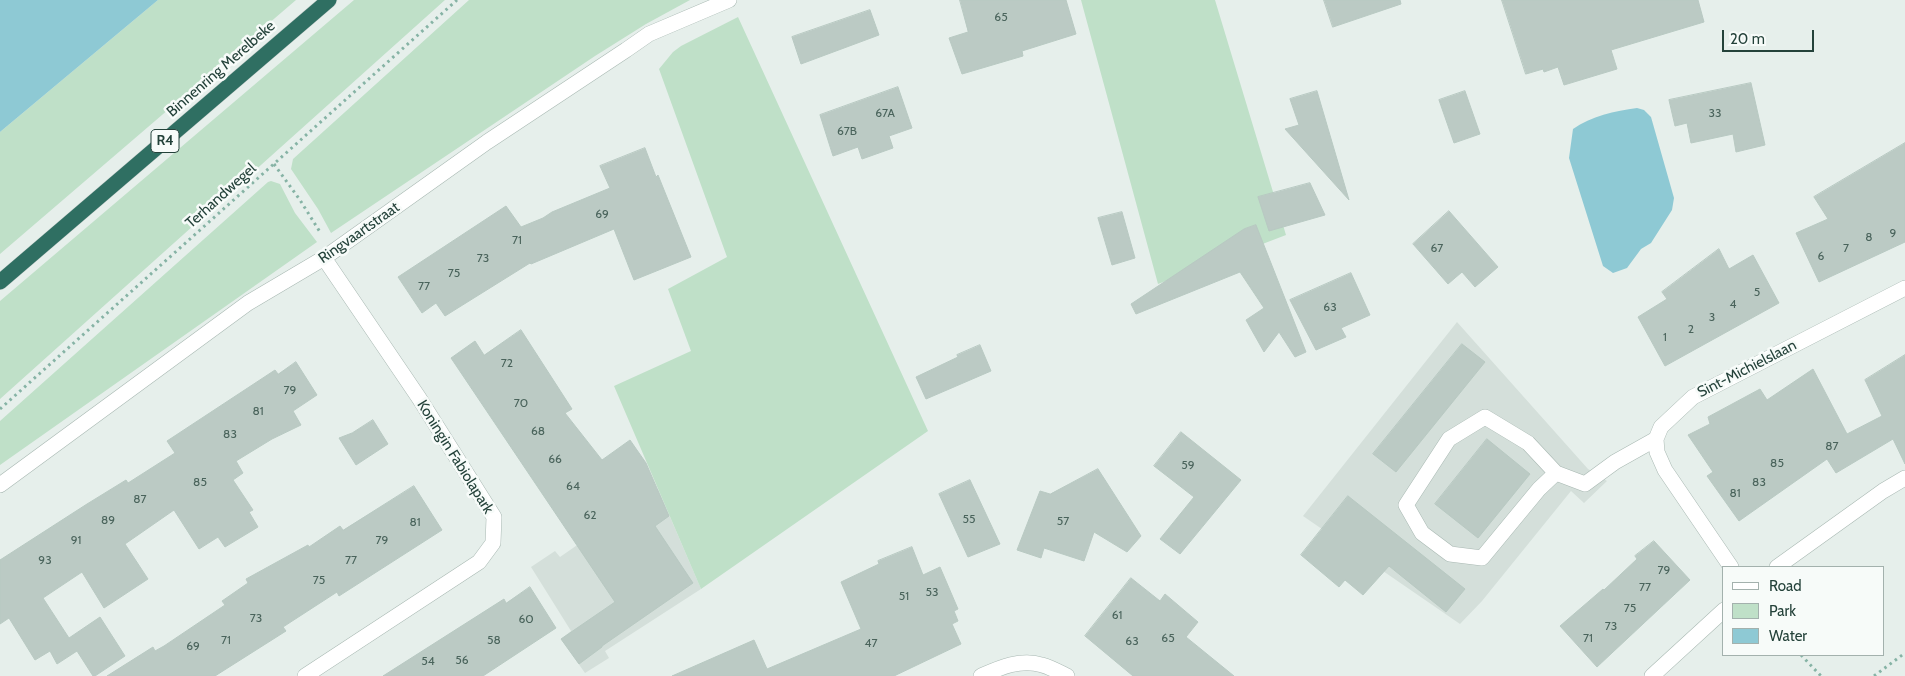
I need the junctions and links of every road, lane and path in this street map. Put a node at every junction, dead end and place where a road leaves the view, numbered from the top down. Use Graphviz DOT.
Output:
graph roads {
  1 [pos="329,0"];
  2 [pos="457,0"];
  3 [pos="729,0"];
  4 [pos="274,164"];
  5 [pos="324,258"];
  6 [pos="0,282"];
  7 [pos="1905,288"];
  8 [pos="0,409"];
  9 [pos="1656,439"];
  10 [pos="1556,473"];
  11 [pos="1905,478"];
  12 [pos="0,485"];
  13 [pos="1730,566"];
  14 [pos="1778,566"];
  15 [pos="1722,612"];
  16 [pos="1905,653"];
  17 [pos="1802,656"];
  18 [pos="305,676"];
  19 [pos="981,676"];
  20 [pos="1067,676"];
  21 [pos="1652,676"];
  22 [pos="1821,676"];
  23 [pos="1874,676"];
  1 -- 6 [label="highway, Binnenring Merelbeke / R4"];
  2 -- 4 [label="path, Terhandwegel"];
  3 -- 5 [label="street, Ringvaartstraat"];
  4 -- 5 [label="path"];
  4 -- 8 [label="path, Terhandwegel"];
  5 -- 12 [label="street, Ringvaartstraat"];
  5 -- 18 [label="street, Koningin Fabiolapark"];
  7 -- 9 [label="street, Sint-Michielslaan"];
  9 -- 10 [label="street"];
  9 -- 13 [label="street"];
  10 -- 10 [label="street"];
  11 -- 14 [label="street"];
  15 -- 21 [label="street"];
  16 -- 23 [label="path"];
  17 -- 22 [label="path"];
  19 -- 20 [label="street"];
}
